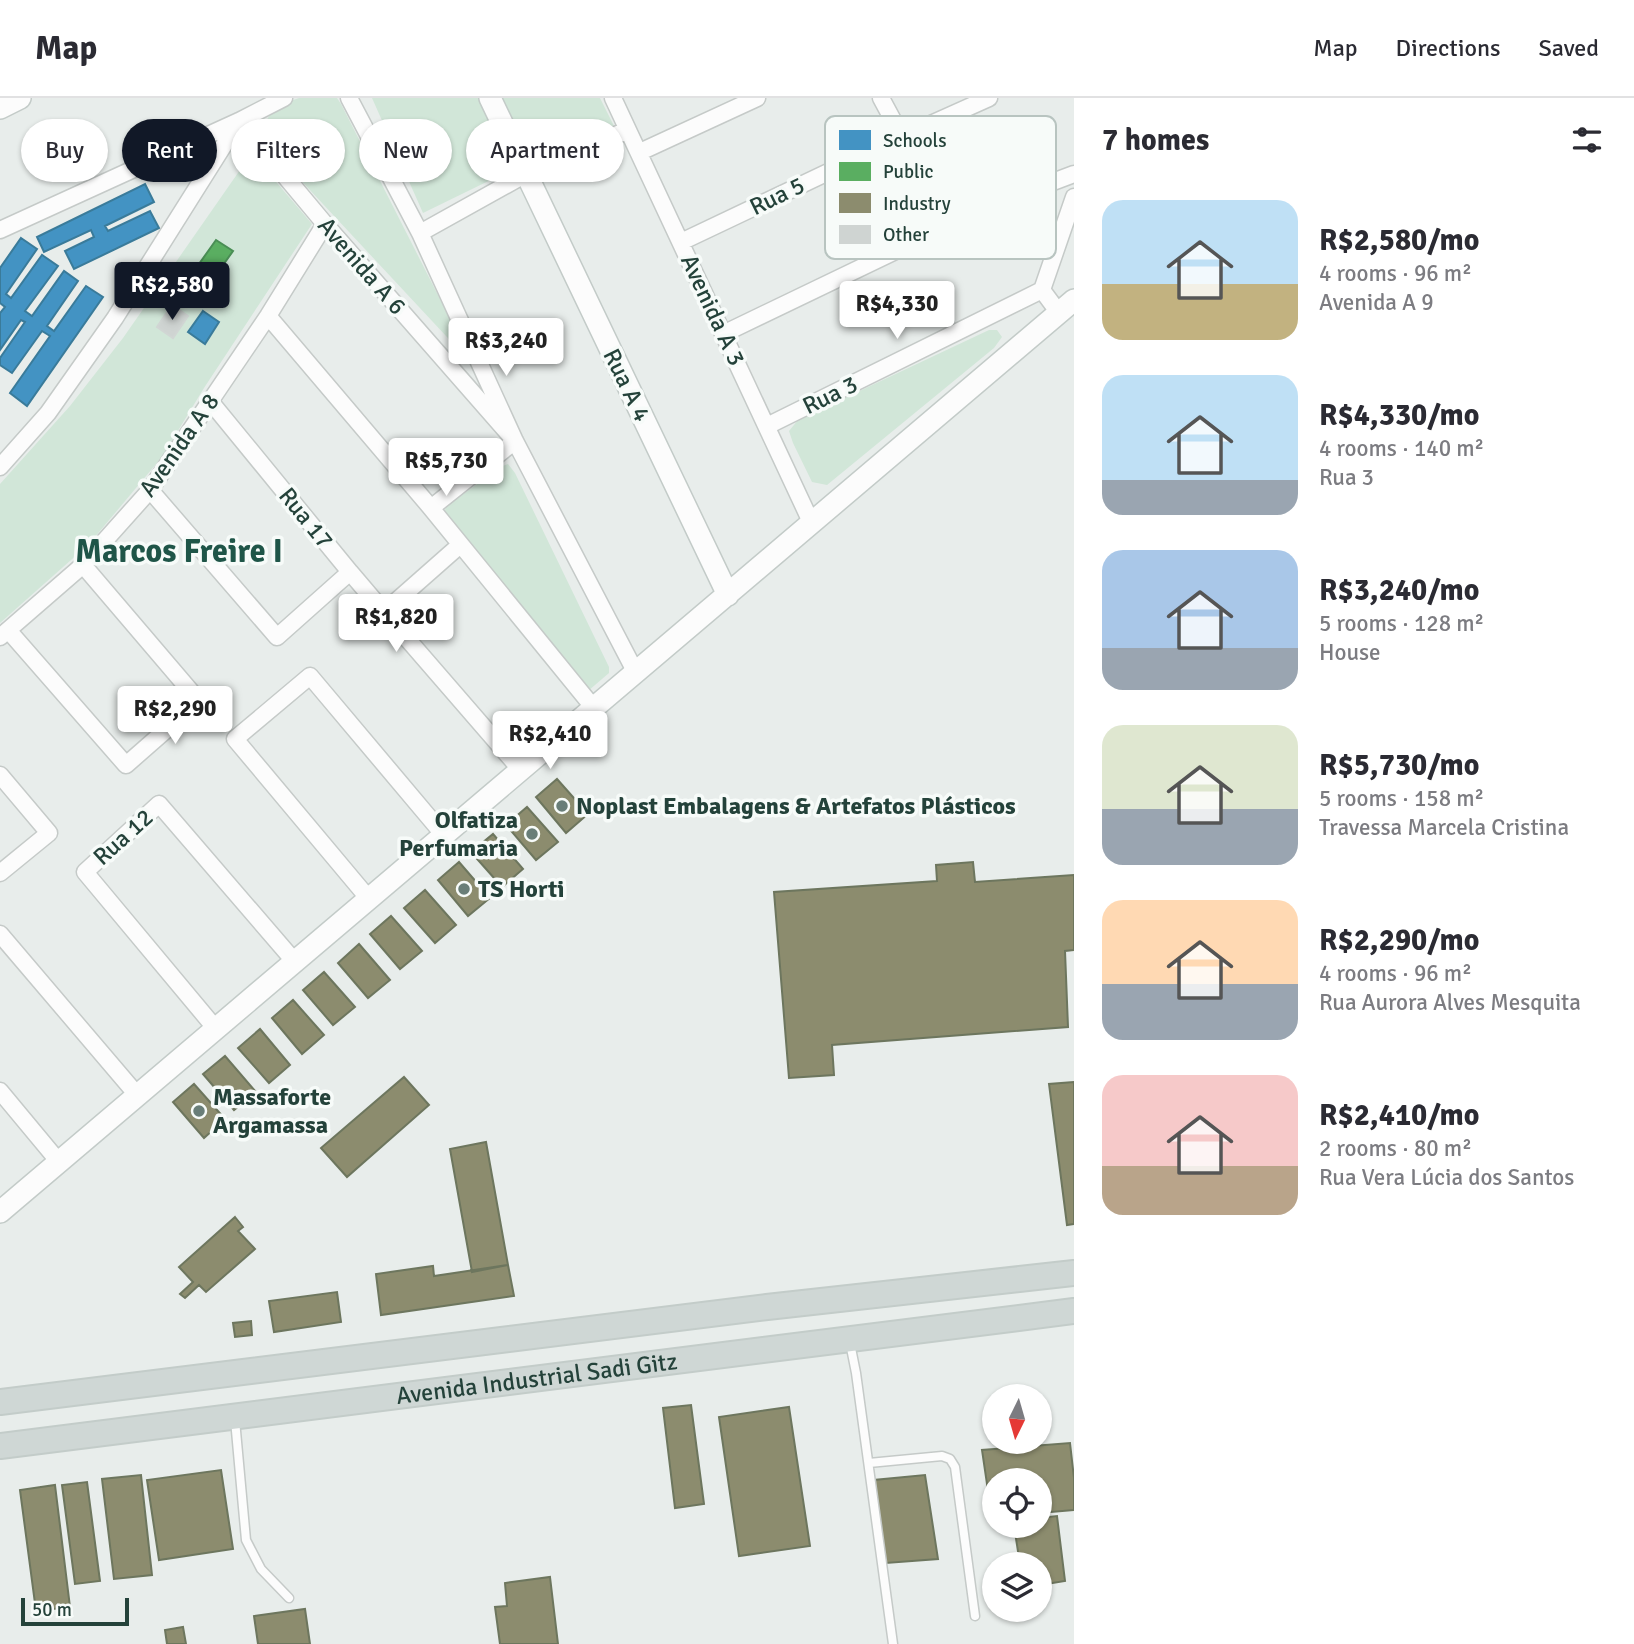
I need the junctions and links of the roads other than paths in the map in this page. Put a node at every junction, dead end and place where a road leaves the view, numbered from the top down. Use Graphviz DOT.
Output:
graph roads {
  1 [pos="20,98"];
  2 [pos="284,98"];
  3 [pos="349,98"];
  4 [pos="491,98"];
  5 [pos="613,98"];
  6 [pos="757,98"];
  7 [pos="881,98"];
  8 [pos="989,98"];
  9 [pos="0,108"];
  10 [pos="891,116"];
  11 [pos="950,116"];
  12 [pos="243,119"];
  13 [pos="501,119"];
  14 [pos="231,125"];
  15 [pos="627,130"];
  16 [pos="624,131"];
  17 [pos="231,134"];
  18 [pos="640,152"];
  19 [pos="825,174"];
  20 [pos="1074,174"];
  21 [pos="1056,181"];
  22 [pos="289,182"];
  23 [pos="512,182"];
  24 [pos="530,182"];
  25 [pos="1074,197"];
  26 [pos="324,224"];
  27 [pos="0,230"];
  28 [pos="420,233"];
  29 [pos="681,242"];
  30 [pos="1056,249"];
  31 [pos="879,259"];
  32 [pos="1053,259"];
  33 [pos="1042,290"];
  34 [pos="1066,306"];
  35 [pos="268,316"];
  36 [pos="725,333"];
  37 [pos="210,401"];
  38 [pos="767,426"];
  39 [pos="515,441"];
  40 [pos="0,467"];
  41 [pos="150,490"];
  42 [pos="431,508"];
  43 [pos="811,522"];
  44 [pos="460,545"];
  45 [pos="83,565"];
  46 [pos="351,572"];
  47 [pos="728,595"];
  48 [pos="384,612"];
  49 [pos="4,634"];
  50 [pos="636,673"];
  51 [pos="593,706"];
  52 [pos="520,769"];
  53 [pos="0,775"];
  54 [pos="443,834"];
  55 [pos="0,873"];
  56 [pos="369,899"];
  57 [pos="1,936"];
  58 [pos="295,962"];
  59 [pos="216,1029"];
  60 [pos="0,1091"];
  61 [pos="138,1096"];
  62 [pos="59,1162"];
  63 [pos="0,1212"];
  64 [pos="1074,1273"];
  65 [pos="1074,1311"];
  66 [pos="850,1340"];
  67 [pos="0,1402"];
  68 [pos="235,1417"];
  69 [pos="0,1446"];
  70 [pos="869,1464"];
  71 [pos="289,1598"];
  72 [pos="975,1616"];
  73 [pos="893,1644"];
  1 -- 9 [label="street"];
  2 -- 12 [label="street"];
  3 -- 28 [label="street"];
  4 -- 13 [label="street, Rua A 4"];
  5 -- 15 [label="street, Avenida A 3"];
  6 -- 18 [label="street"];
  7 -- 10 [label="street"];
  8 -- 11 [label="street, Rua 5"];
  14 -- 27 [label="street"];
  15 -- 16 [label="street"];
  15 -- 18 [label="street, Avenida A 3"];
  17 -- 40 [label="street"];
  18 -- 29 [label="street, Avenida A 3"];
  19 -- 29 [label="street, Rua 5"];
  20 -- 21 [label="street"];
  22 -- 26 [label="street, Avenida A 6"];
  23 -- 28 [label="street"];
  24 -- 47 [label="street, Rua A 4"];
  25 -- 30 [label="street"];
  26 -- 35 [label="street, Avenida A 8"];
  26 -- 39 [label="street, Avenida A 6"];
  28 -- 39 [label="street"];
  29 -- 36 [label="street, Avenida A 3"];
  31 -- 36 [label="street"];
  32 -- 33 [label="street"];
  33 -- 34 [label="street"];
  33 -- 38 [label="street, Rua 3"];
  34 -- 43 [label="street"];
  35 -- 37 [label="street, Avenida A 8"];
  35 -- 42 [label="street"];
  36 -- 38 [label="street, Avenida A 3"];
  37 -- 41 [label="street, Avenida A 8"];
  37 -- 46 [label="street, Rua 17"];
  38 -- 43 [label="street, Avenida A 3"];
  39 -- 42 [label="street"];
  39 -- 50 [label="street"];
  41 -- 45 [label="street, Avenida A 8"];
  41 -- 46 [label="street, Rua 17"];
  42 -- 44 [label="street"];
  43 -- 47 [label="street"];
  44 -- 48 [label="street"];
  44 -- 51 [label="street"];
  45 -- 49 [label="street, Avenida A 8"];
  45 -- 49 [label="street"];
  46 -- 48 [label="street"];
  47 -- 50 [label="street"];
  48 -- 52 [label="street"];
  50 -- 51 [label="street"];
  51 -- 52 [label="street"];
  52 -- 54 [label="street"];
  53 -- 55 [label="street"];
  54 -- 56 [label="street"];
  54 -- 56 [label="street"];
  56 -- 58 [label="street"];
  57 -- 61 [label="street"];
  58 -- 59 [label="street"];
  58 -- 59 [label="street, Rua 12"];
  59 -- 61 [label="street"];
  60 -- 62 [label="street"];
  61 -- 62 [label="street"];
  62 -- 63 [label="street"];
  64 -- 67 [label="main road, Avenida Industrial Sadi Gitz"];
  65 -- 66 [label="main road, Avenida Industrial Sadi Gitz"];
  66 -- 68 [label="main road, Avenida Industrial Sadi Gitz"];
  66 -- 70 [label="lane"];
  68 -- 69 [label="main road, Avenida Industrial Sadi Gitz"];
  68 -- 71 [label="lane"];
  70 -- 72 [label="lane"];
  70 -- 73 [label="lane"];
}
